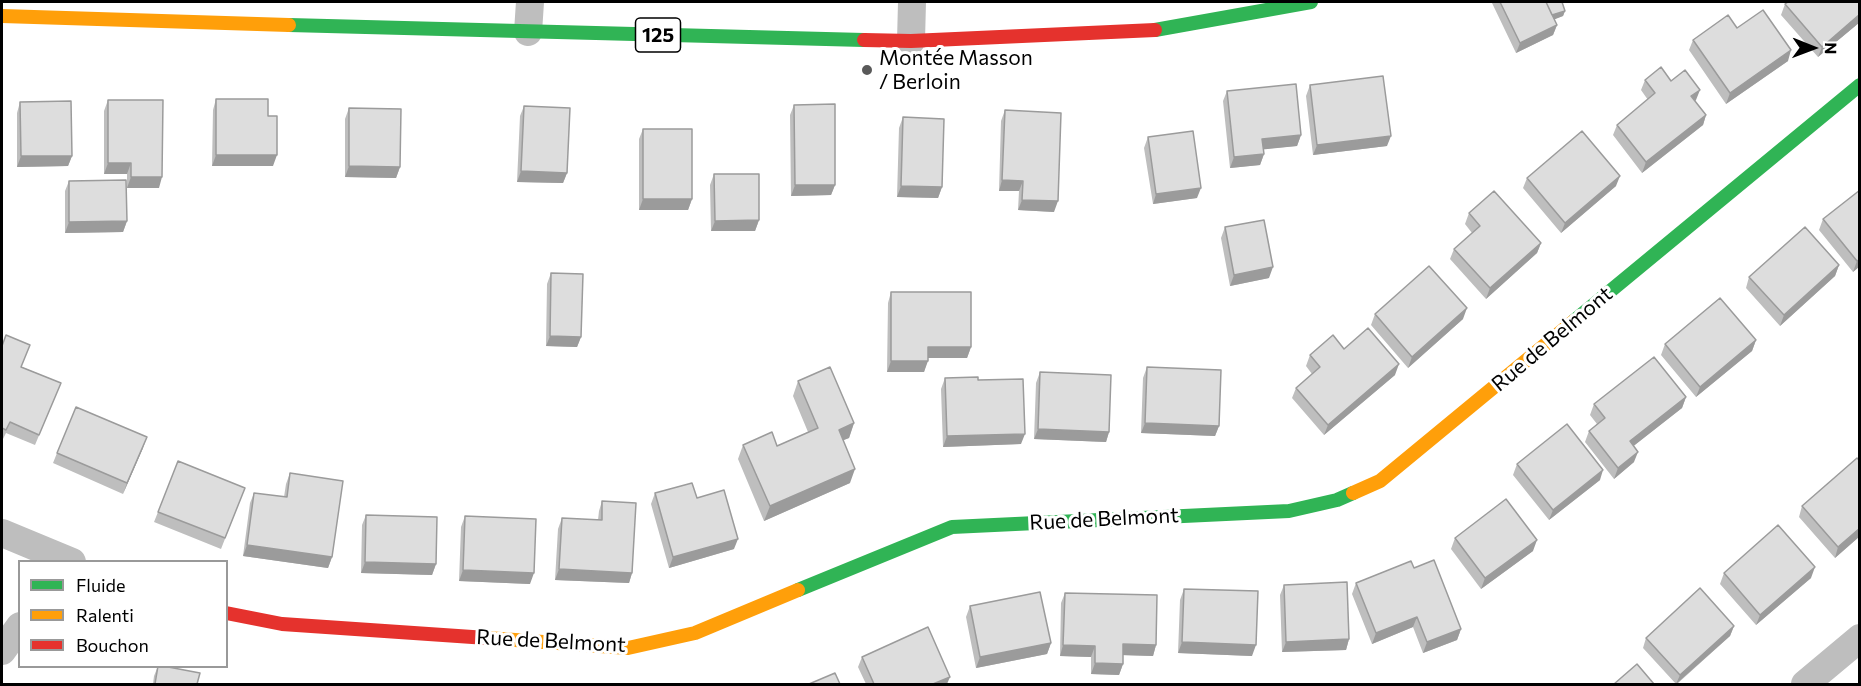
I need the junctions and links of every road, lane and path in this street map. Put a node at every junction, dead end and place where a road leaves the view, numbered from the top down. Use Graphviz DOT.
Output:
graph roads {
  1 [pos="530,2"];
  2 [pos="912,2"];
  3 [pos="1311,2"];
  4 [pos="2,16"];
  5 [pos="528,32"];
  6 [pos="911,41"];
  7 [pos="1860,85"];
  8 [pos="2,533"];
  9 [pos="70,560"];
  10 [pos="228,613"];
  11 [pos="18,628"];
  12 [pos="1860,638"];
  13 [pos="2,651"];
  14 [pos="1805,684"];
  1 -- 5 [label="street"];
  2 -- 6 [label="street"];
  3 -- 6 [label="street, 125"];
  4 -- 5 [label="street, 125"];
  5 -- 6 [label="street, 125"];
  7 -- 10 [label="street, Rue de Belmont"];
  8 -- 9 [label="street"];
  11 -- 13 [label="street"];
  12 -- 14 [label="street"];
}
